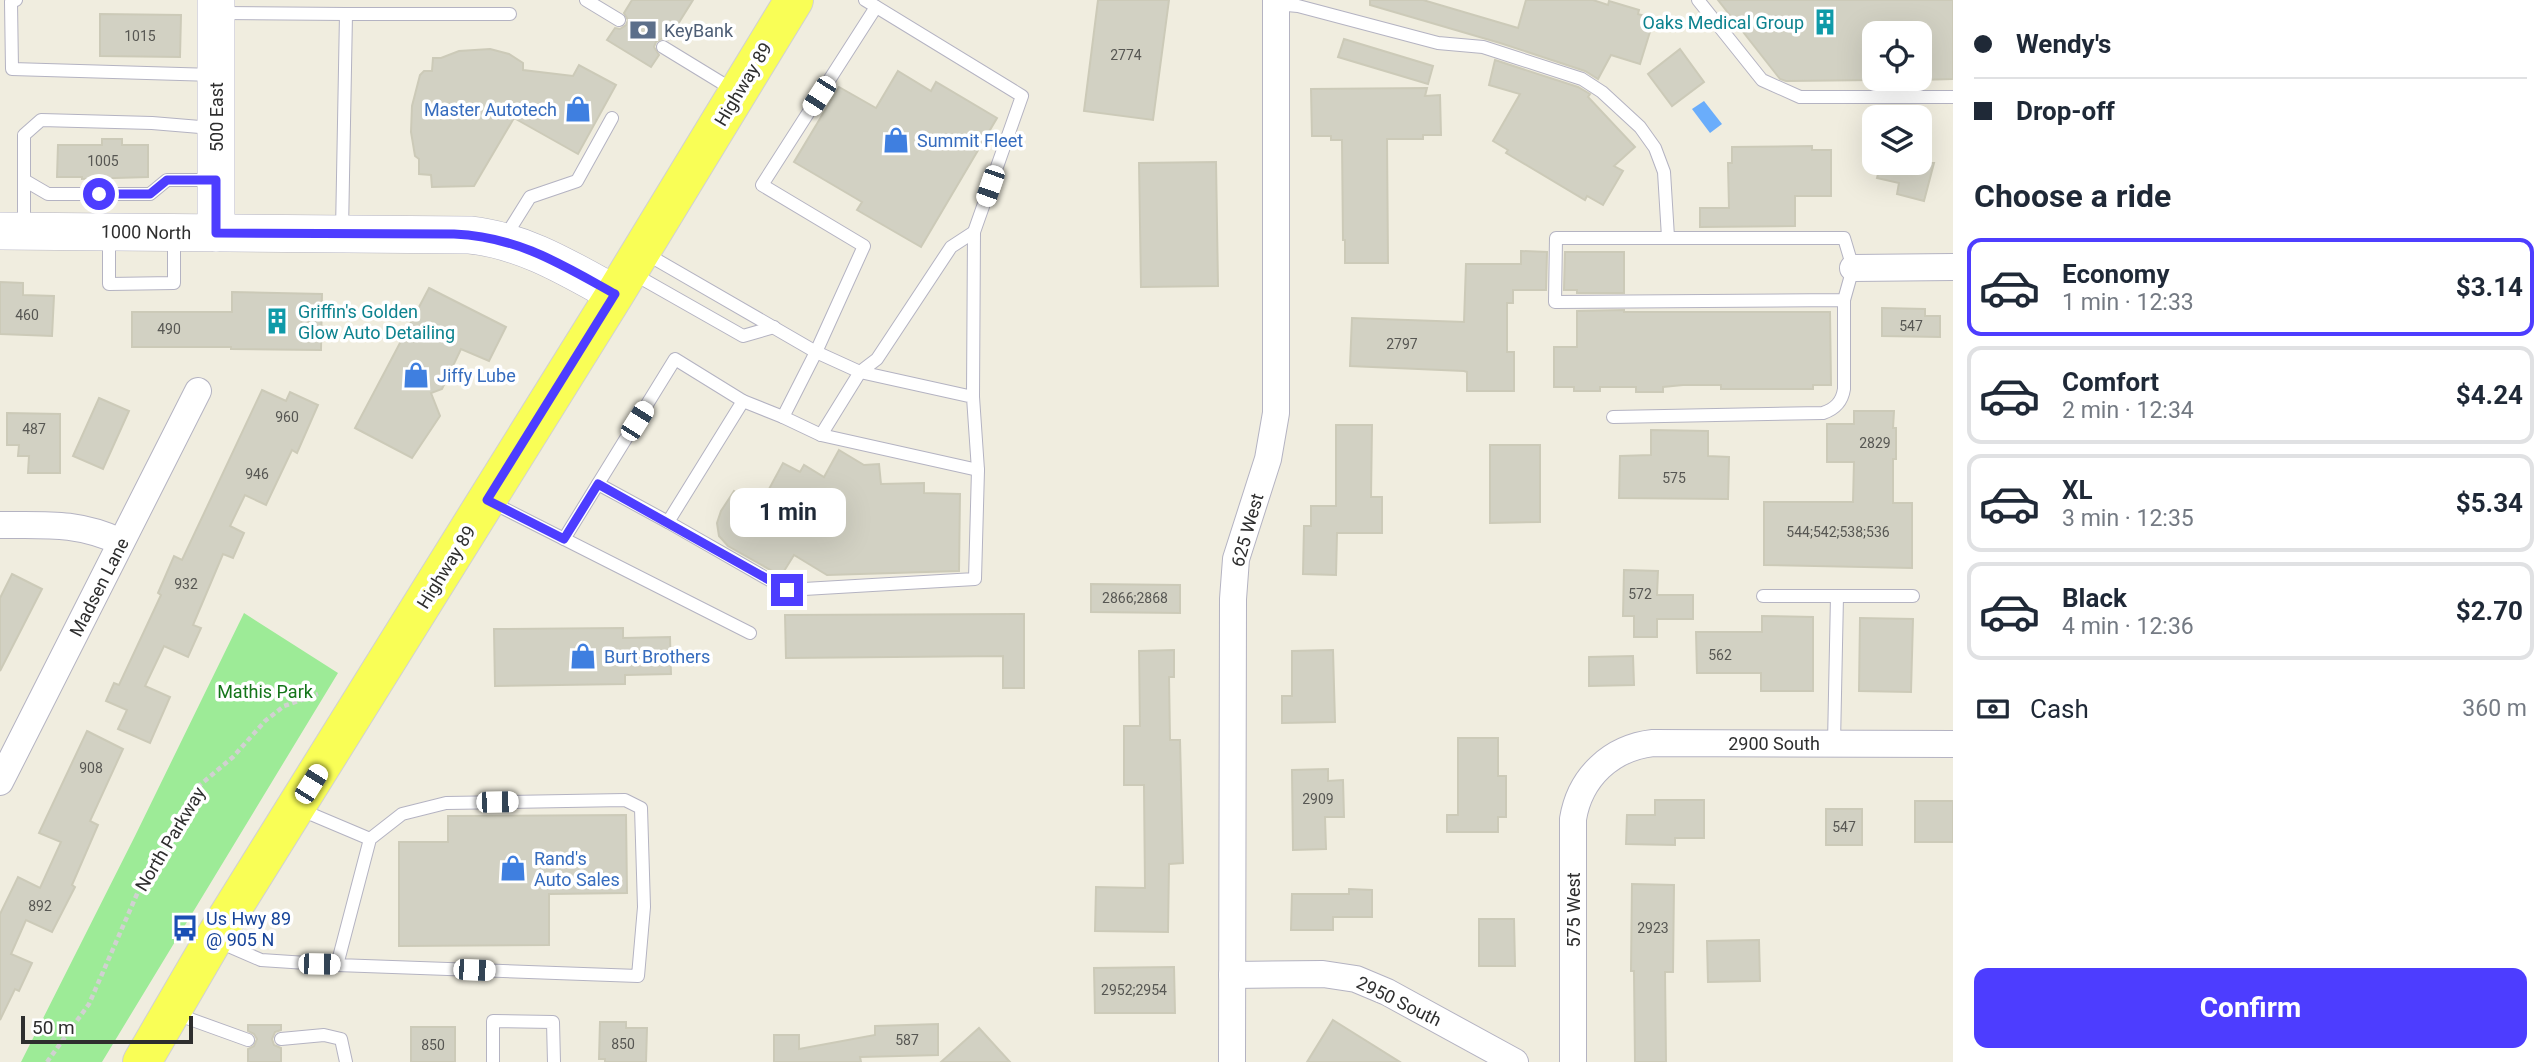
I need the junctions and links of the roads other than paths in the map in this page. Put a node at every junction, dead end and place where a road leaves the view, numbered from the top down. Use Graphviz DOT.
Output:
graph roads {
  1 [pos="586,0"];
  2 [pos="794,0"];
  3 [pos="1698,0"];
  4 [pos="9,2"];
  5 [pos="1276,2"];
  6 [pos="870,3"];
  7 [pos="216,6"];
  8 [pos="346,14"];
  9 [pos="510,14"];
  10 [pos="619,20"];
  11 [pos="663,47"];
  12 [pos="216,75"];
  13 [pos="738,93"];
  14 [pos="1953,97"];
  15 [pos="612,118"];
  16 [pos="216,128"];
  17 [pos="24,180"];
  18 [pos="216,180"];
  19 [pos="12,231"];
  20 [pos="109,232"];
  21 [pos="974,232"];
  22 [pos="174,233"];
  23 [pos="216,233"];
  24 [pos="342,235"];
  25 [pos="1668,237"];
  26 [pos="503,240"];
  27 [pos="1953,267"];
  28 [pos="1853,268"];
  29 [pos="629,272"];
  30 [pos="1844,300"];
  31 [pos="774,327"];
  32 [pos="816,352"];
  33 [pos="860,372"];
  34 [pos="198,391"];
  35 [pos="973,397"];
  36 [pos="743,401"];
  37 [pos="783,417"];
  38 [pos="1613,417"];
  39 [pos="821,435"];
  40 [pos="978,470"];
  41 [pos="598,484"];
  42 [pos="487,500"];
  43 [pos="668,522"];
  44 [pos="0,525"];
  45 [pos="564,539"];
  46 [pos="121,542"];
  47 [pos="1763,596"];
  48 [pos="1837,596"];
  49 [pos="1913,596"];
  50 [pos="750,633"];
  51 [pos="1834,743"];
  52 [pos="1953,744"];
  53 [pos="1600,766"];
  54 [pos="0,782"];
  55 [pos="296,808"];
  56 [pos="370,839"];
  57 [pos="213,940"];
  58 [pos="337,965"];
  59 [pos="1232,975"];
  60 [pos="171,1012"];
  61 [pos="281,1039"];
  62 [pos="248,1040"];
  63 [pos="142,1062"];
  64 [pos="346,1062"];
  65 [pos="493,1062"];
  66 [pos="554,1062"];
  67 [pos="1232,1062"];
  68 [pos="1515,1062"];
  69 [pos="1573,1062"];
  1 -- 10 [label="lane"];
  2 -- 13 [label="main road, Highway 89"];
  3 -- 14 [label="lane"];
  4 -- 12 [label="lane"];
  5 -- 25 [label="lane"];
  5 -- 59 [label="street, 625 West"];
  6 -- 21 [label="lane"];
  6 -- 32 [label="lane"];
  7 -- 8 [label="lane"];
  7 -- 12 [label="street, 500 East"];
  8 -- 9 [label="lane"];
  8 -- 24 [label="lane"];
  11 -- 13 [label="lane"];
  12 -- 16 [label="street, 500 East"];
  13 -- 29 [label="main road, Highway 89"];
  15 -- 26 [label="lane"];
  16 -- 17 [label="lane"];
  16 -- 18 [label="street, 500 East"];
  17 -- 18 [label="lane"];
  17 -- 19 [label="lane"];
  18 -- 23 [label="street, 500 East"];
  19 -- 20 [label="street, 1000 North"];
  20 -- 22 [label="street, 1000 North"];
  20 -- 22 [label="lane"];
  21 -- 33 [label="lane"];
  21 -- 35 [label="lane"];
  22 -- 23 [label="street, 1000 North"];
  23 -- 24 [label="street, 1000 North"];
  24 -- 26 [label="street, 1000 North"];
  25 -- 28 [label="lane"];
  25 -- 30 [label="lane"];
  26 -- 29 [label="street, 1000 North"];
  27 -- 28 [label="street"];
  28 -- 30 [label="lane"];
  29 -- 31 [label="lane"];
  29 -- 31 [label="lane"];
  29 -- 42 [label="main road, Highway 89"];
  30 -- 38 [label="lane"];
  31 -- 32 [label="lane"];
  32 -- 33 [label="lane"];
  32 -- 37 [label="lane"];
  33 -- 35 [label="lane"];
  33 -- 39 [label="lane"];
  34 -- 46 [label="street, Madsen Lane"];
  35 -- 40 [label="lane"];
  36 -- 37 [label="lane"];
  36 -- 41 [label="lane"];
  36 -- 43 [label="lane"];
  37 -- 39 [label="lane"];
  39 -- 40 [label="lane"];
  40 -- 43 [label="lane"];
  41 -- 43 [label="lane"];
  41 -- 45 [label="lane"];
  42 -- 45 [label="lane"];
  42 -- 55 [label="main road, Highway 89"];
  44 -- 46 [label="street"];
  45 -- 50 [label="lane"];
  46 -- 54 [label="street, Madsen Lane"];
  47 -- 48 [label="lane"];
  48 -- 49 [label="lane"];
  48 -- 51 [label="lane"];
  51 -- 52 [label="street, 2900 South"];
  51 -- 53 [label="street, 2900 South"];
  53 -- 69 [label="street, 575 West"];
  55 -- 56 [label="lane"];
  55 -- 57 [label="main road, Highway 89"];
  56 -- 58 [label="lane"];
  56 -- 58 [label="lane"];
  57 -- 58 [label="lane"];
  57 -- 60 [label="main road, Highway 89"];
  59 -- 67 [label="street, 625 West"];
  59 -- 68 [label="street, 2950 South"];
  60 -- 62 [label="lane"];
  60 -- 63 [label="main road, Highway 89"];
  61 -- 64 [label="lane"];
  65 -- 66 [label="lane"];
}
